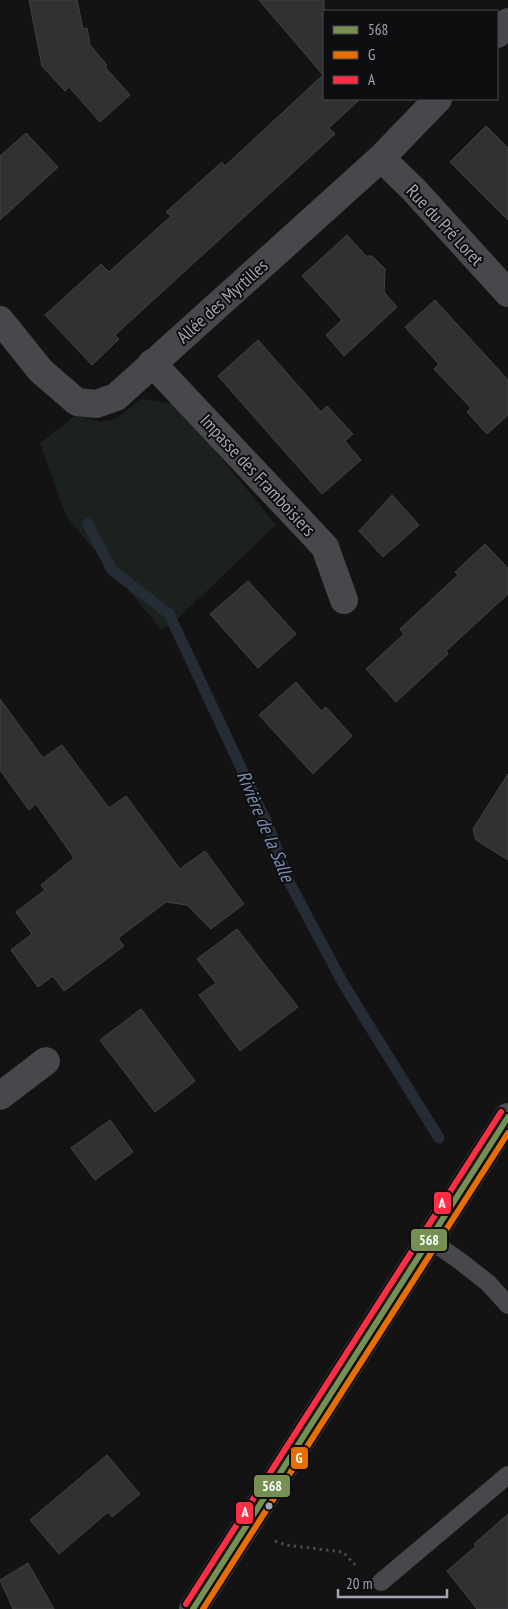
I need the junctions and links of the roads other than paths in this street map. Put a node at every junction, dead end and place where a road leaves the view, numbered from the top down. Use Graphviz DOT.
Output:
graph roads {
  1 [pos="508,22"];
  2 [pos="498,33"];
  3 [pos="437,100"];
  4 [pos="381,158"];
  5 [pos="508,293"];
  6 [pos="0,320"];
  7 [pos="152,362"];
  8 [pos="344,600"];
  9 [pos="46,1061"];
  10 [pos="0,1096"];
  11 [pos="508,1116"];
  12 [pos="430,1240"];
  13 [pos="508,1305"];
  14 [pos="508,1475"];
  15 [pos="381,1582"];
  16 [pos="193,1609"];
  1 -- 2 [label="street"];
  3 -- 4 [label="street, Allée des Myrtilles"];
  4 -- 5 [label="street, Rue du Pré Loret"];
  4 -- 7 [label="street, Allée des Myrtilles"];
  6 -- 7 [label="street, Allée des Myrtilles"];
  7 -- 8 [label="street, Impasse des Framboisiers"];
  9 -- 10 [label="street"];
  11 -- 12 [label="main road"];
  12 -- 13 [label="lane"];
  12 -- 16 [label="main road"];
  14 -- 15 [label="lane"];
}
